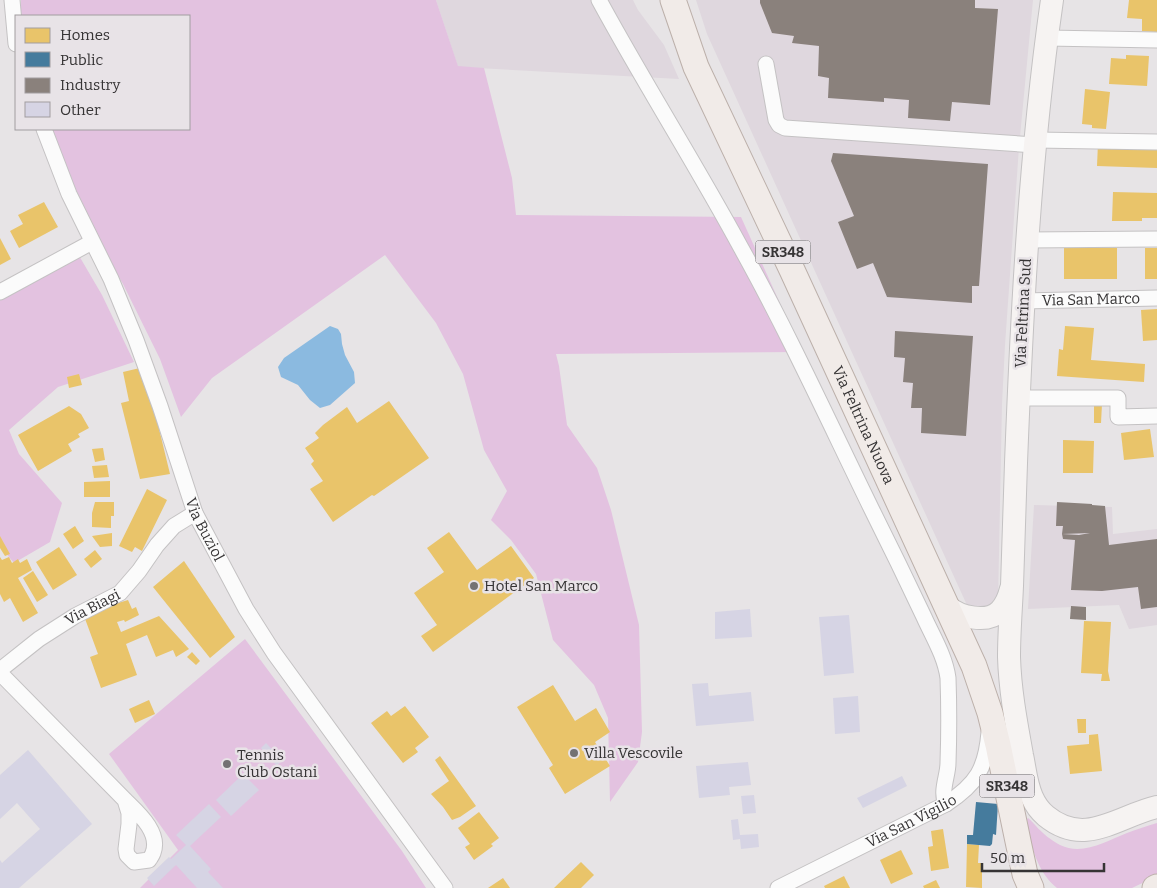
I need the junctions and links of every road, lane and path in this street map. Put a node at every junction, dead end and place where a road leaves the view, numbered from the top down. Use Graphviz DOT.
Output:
graph roads {
  1 [pos="12,0"];
  2 [pos="599,0"];
  3 [pos="656,0"];
  4 [pos="673,0"];
  5 [pos="1047,0"];
  6 [pos="1052,0"];
  7 [pos="15,33"];
  8 [pos="1048,33"];
  9 [pos="1157,40"];
  10 [pos="766,64"];
  11 [pos="696,67"];
  12 [pos="44,130"];
  13 [pos="1157,142"];
  14 [pos="1035,143"];
  15 [pos="1157,239"];
  16 [pos="1026,240"];
  17 [pos="92,242"];
  18 [pos="0,292"];
  19 [pos="1157,298"];
  20 [pos="1023,301"];
  21 [pos="1018,398"];
  22 [pos="1157,416"];
  23 [pos="195,513"];
  24 [pos="1012,588"];
  25 [pos="947,606"];
  26 [pos="0,670"];
  27 [pos="0,673"];
  28 [pos="990,713"];
  29 [pos="125,800"];
  30 [pos="946,804"];
  31 [pos="1157,807"];
  32 [pos="1023,860"];
  33 [pos="445,888"];
  34 [pos="778,888"];
  35 [pos="1030,888"];
  36 [pos="1043,888"];
  1 -- 7 [label="street"];
  2 -- 30 [label="street"];
  3 -- 11 [label="main road"];
  4 -- 11 [label="main road, Via Feltrina Nuova / SR348"];
  5 -- 8 [label="main road, Via Feltrina Sud"];
  6 -- 8 [label="main road, Via Feltrina Sud"];
  8 -- 9 [label="street"];
  8 -- 14 [label="main road, Via Feltrina Sud"];
  10 -- 14 [label="street"];
  11 -- 25 [label="main road, Via Feltrina Nuova / SR348"];
  12 -- 17 [label="street, Via Buziol"];
  13 -- 14 [label="street"];
  14 -- 16 [label="main road, Via Feltrina Sud"];
  15 -- 16 [label="street"];
  16 -- 20 [label="main road, Via Feltrina Sud"];
  17 -- 18 [label="street"];
  17 -- 23 [label="street, Via Buziol"];
  19 -- 20 [label="street, Via San Marco"];
  20 -- 21 [label="main road, Via Feltrina Sud"];
  21 -- 22 [label="street"];
  21 -- 24 [label="main road, Via Feltrina Sud"];
  23 -- 26 [label="street, Via Biagi"];
  23 -- 33 [label="street, Via Buziol"];
  24 -- 25 [label="main road, Via Feltrina Sud"];
  24 -- 31 [label="main road, Via Feltrina Sud"];
  25 -- 28 [label="main road, Via Feltrina Nuova / SR348"];
  27 -- 29 [label="street"];
  28 -- 30 [label="street, Via San Vigilio"];
  28 -- 32 [label="main road, Via Feltrina Nuova / SR348"];
  30 -- 34 [label="street, Via San Vigilio"];
  32 -- 35 [label="main road, Via Feltrina Nuova / SR348"];
  32 -- 36 [label="main road, Via Feltrina Nuova / SR348"];
}
